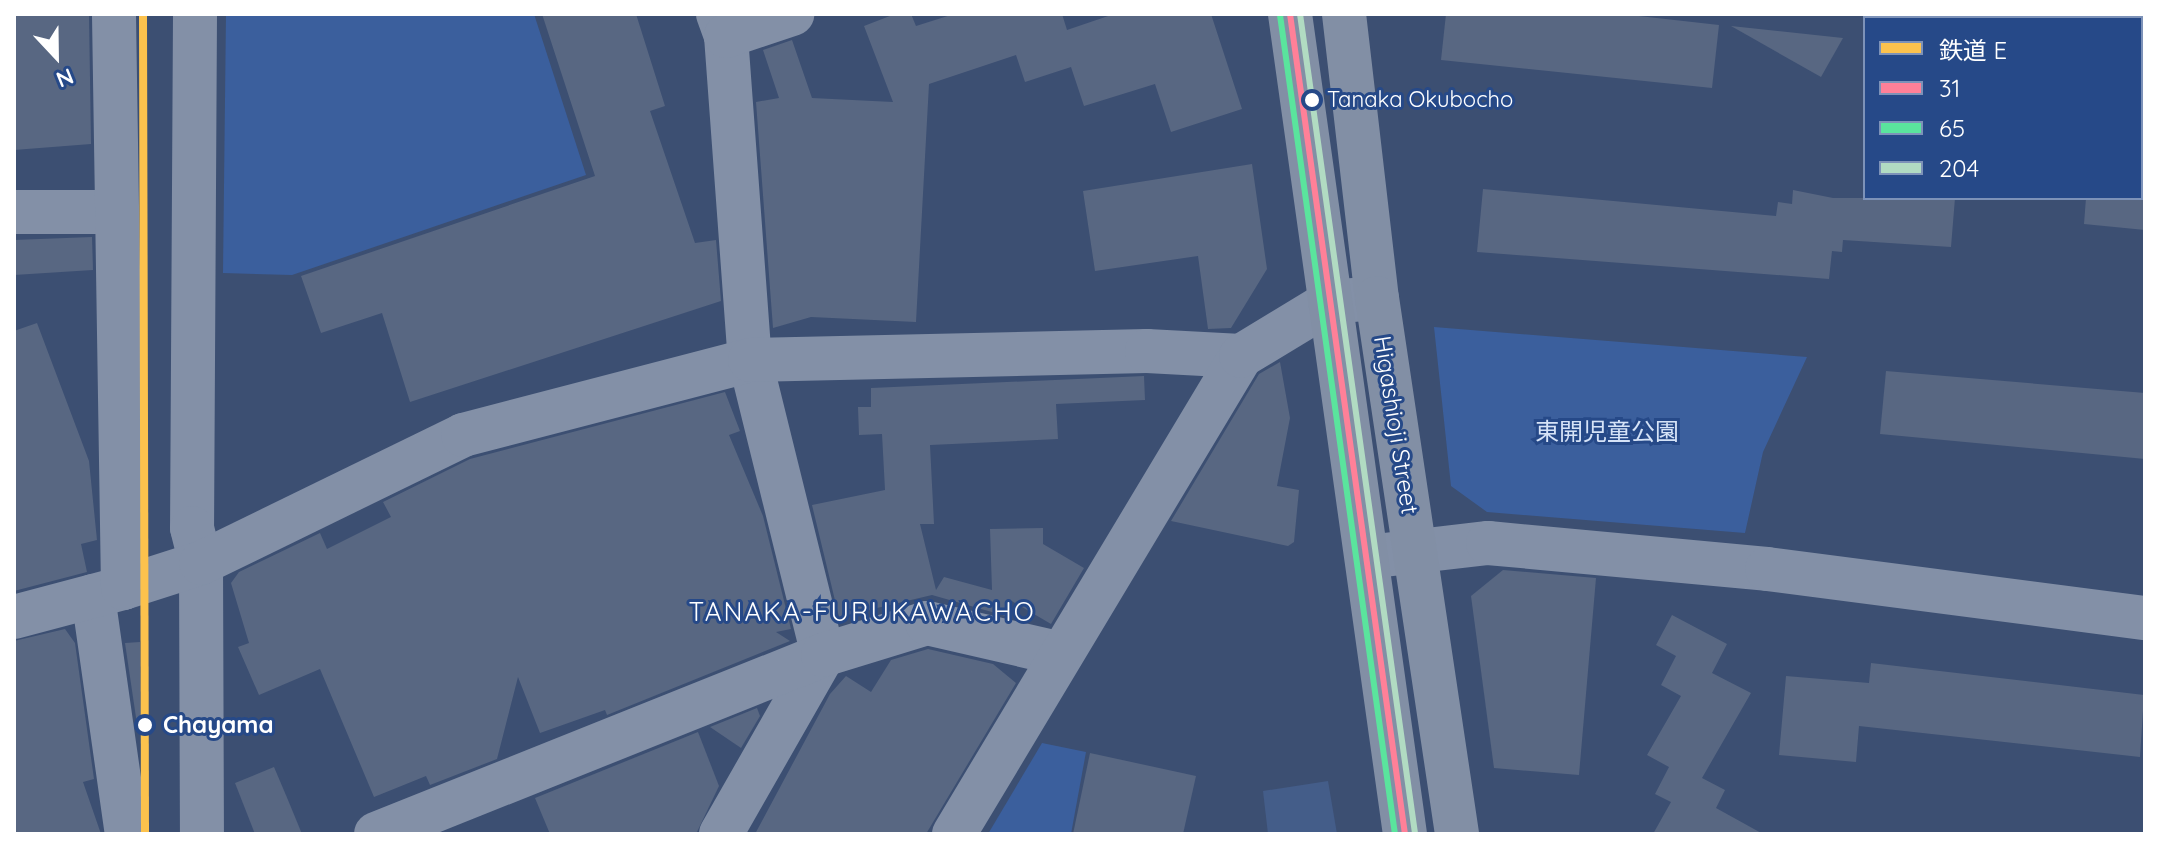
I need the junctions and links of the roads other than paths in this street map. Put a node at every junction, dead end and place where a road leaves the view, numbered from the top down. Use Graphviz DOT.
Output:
graph roads {
  1 [pos="114,14"];
  2 [pos="195,14"];
  3 [pos="792,14"];
  4 [pos="1290,14"];
  5 [pos="1344,14"];
  6 [pos="722,25"];
  7 [pos="14,212"];
  8 [pos="112,212"];
  9 [pos="1377,298"];
  10 [pos="1330,302"];
  11 [pos="1241,356"];
  12 [pos="750,360"];
  13 [pos="1415,551"];
  14 [pos="1367,557"];
  15 [pos="201,563"];
  16 [pos="108,592"];
  17 [pos="14,617"];
  18 [pos="2145,618"];
  19 [pos="1061,654"];
  20 [pos="823,655"];
  21 [pos="127,834"];
  22 [pos="202,834"];
  23 [pos="376,834"];
  24 [pos="721,834"];
  25 [pos="954,834"];
  26 [pos="1405,834"];
  27 [pos="1457,834"];
  1 -- 8 [label="street"];
  2 -- 15 [label="street"];
  3 -- 6 [label="street"];
  4 -- 10 [label="main road, Higashioji Street"];
  5 -- 9 [label="main road, Higashioji Street"];
  6 -- 12 [label="street"];
  7 -- 8 [label="street"];
  8 -- 16 [label="street"];
  9 -- 10 [label="street"];
  9 -- 13 [label="main road, Higashioji Street"];
  10 -- 11 [label="street"];
  10 -- 14 [label="main road, Higashioji Street"];
  11 -- 12 [label="street"];
  11 -- 19 [label="street"];
  12 -- 15 [label="street"];
  12 -- 20 [label="street"];
  13 -- 14 [label="street"];
  13 -- 18 [label="street"];
  13 -- 27 [label="main road, Higashioji Street"];
  14 -- 26 [label="main road, Higashioji Street"];
  15 -- 16 [label="street"];
  15 -- 22 [label="street"];
  16 -- 17 [label="street"];
  16 -- 21 [label="street"];
  19 -- 20 [label="street"];
  19 -- 25 [label="street"];
  20 -- 23 [label="street"];
  20 -- 24 [label="street"];
}
